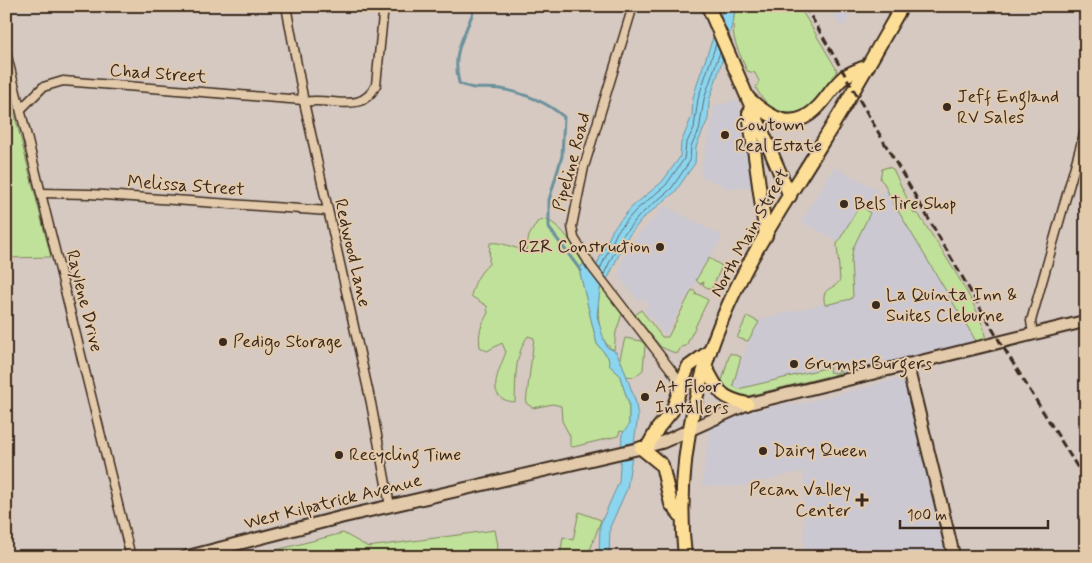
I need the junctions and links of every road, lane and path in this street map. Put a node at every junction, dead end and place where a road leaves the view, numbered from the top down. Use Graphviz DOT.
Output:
graph roads {
  1 [pos="286,6"];
  2 [pos="384,6"];
  3 [pos="633,6"];
  4 [pos="708,6"];
  5 [pos="902,6"];
  6 [pos="6,52"];
  7 [pos="868,66"];
  8 [pos="746,96"];
  9 [pos="303,101"];
  10 [pos="21,108"];
  11 [pos="1086,127"];
  12 [pos="42,193"];
  13 [pos="790,196"];
  14 [pos="328,211"];
  15 [pos="766,236"];
  16 [pos="1086,321"];
  17 [pos="1033,334"];
  18 [pos="710,351"];
  19 [pos="907,364"];
  20 [pos="705,366"];
  21 [pos="682,384"];
  22 [pos="747,404"];
  23 [pos="690,428"];
  24 [pos="644,447"];
  25 [pos="390,506"];
  26 [pos="682,517"];
  27 [pos="131,557"];
  28 [pos="186,557"];
  29 [pos="685,557"];
  30 [pos="954,557"];
  1 -- 9 [label="street, Redwood Lane"];
  2 -- 9 [label="street, Chad Street"];
  3 -- 21 [label="street, Pipeline Road"];
  4 -- 8 [label="main road"];
  5 -- 7 [label="main road, North Main Street"];
  6 -- 10 [label="street, Raylene Drive"];
  7 -- 8 [label="main road"];
  7 -- 13 [label="main road, North Main Street"];
  8 -- 13 [label="main road"];
  8 -- 15 [label="main road"];
  9 -- 10 [label="street, Chad Street"];
  9 -- 14 [label="street, Redwood Lane"];
  10 -- 12 [label="street, Raylene Drive"];
  11 -- 17 [label="street"];
  12 -- 14 [label="street, Melissa Street"];
  12 -- 27 [label="street, Raylene Drive"];
  13 -- 15 [label="main road, North Main Street"];
  14 -- 25 [label="street, Redwood Lane"];
  15 -- 18 [label="main road, North Main Street"];
  16 -- 17 [label="street, West Kilpatrick Avenue"];
  17 -- 19 [label="street, West Kilpatrick Avenue"];
  18 -- 20 [label="main road, North Main Street"];
  18 -- 21 [label="main road"];
  19 -- 22 [label="street, West Kilpatrick Avenue"];
  19 -- 30 [label="street"];
  20 -- 22 [label="main road"];
  20 -- 23 [label="main road, North Main Street"];
  21 -- 24 [label="main road"];
  22 -- 23 [label="street, West Kilpatrick Avenue"];
  23 -- 24 [label="street, West Kilpatrick Avenue"];
  23 -- 26 [label="main road, North Main Street"];
  24 -- 25 [label="street, West Kilpatrick Avenue"];
  24 -- 26 [label="main road"];
  25 -- 28 [label="street, West Kilpatrick Avenue"];
  26 -- 29 [label="main road, North Main Street"];
}
